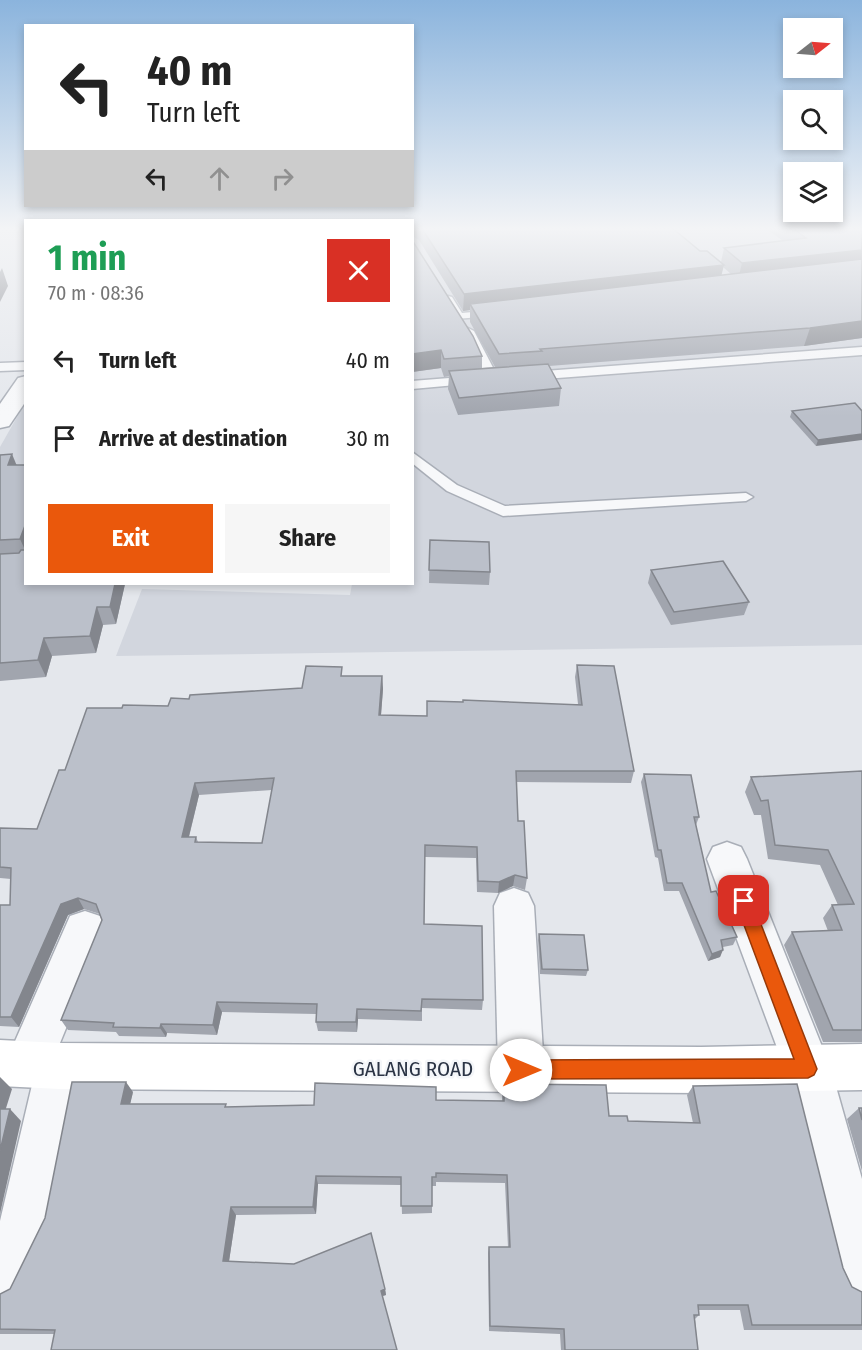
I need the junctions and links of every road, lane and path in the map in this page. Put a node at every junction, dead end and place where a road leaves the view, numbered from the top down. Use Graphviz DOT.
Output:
graph roads {
  1 [pos="443,290"];
  2 [pos="505,312"];
  3 [pos="459,317"];
  4 [pos="862,351"];
  5 [pos="24,366"];
  6 [pos="0,367"];
  7 [pos="504,378"];
  8 [pos="414,385"];
  9 [pos="24,386"];
  10 [pos="0,421"];
  11 [pos="414,458"];
  12 [pos="746,497"];
  13 [pos="728,859"];
  14 [pos="514,906"];
  15 [pos="85,930"];
  16 [pos="29,1064"];
  17 [pos="862,1067"];
  18 [pos="808,1069"];
  19 [pos="521,1070"];
  20 [pos="862,1273"];
  21 [pos="0,1275"];
  1 -- 3 [label="lane"];
  2 -- 3 [label="lane"];
  3 -- 7 [label="lane"];
  4 -- 7 [label="lane"];
  5 -- 6 [label="lane"];
  7 -- 8 [label="lane"];
  9 -- 10 [label="street"];
  11 -- 12 [label="lane"];
  13 -- 18 [label="street"];
  14 -- 19 [label="street"];
  15 -- 16 [label="street"];
  16 -- 19 [label="street, GALANG ROAD"];
  16 -- 21 [label="street"];
  17 -- 18 [label="street, GALANG ROAD"];
  18 -- 19 [label="street, GALANG ROAD"];
  18 -- 20 [label="street"];
}
